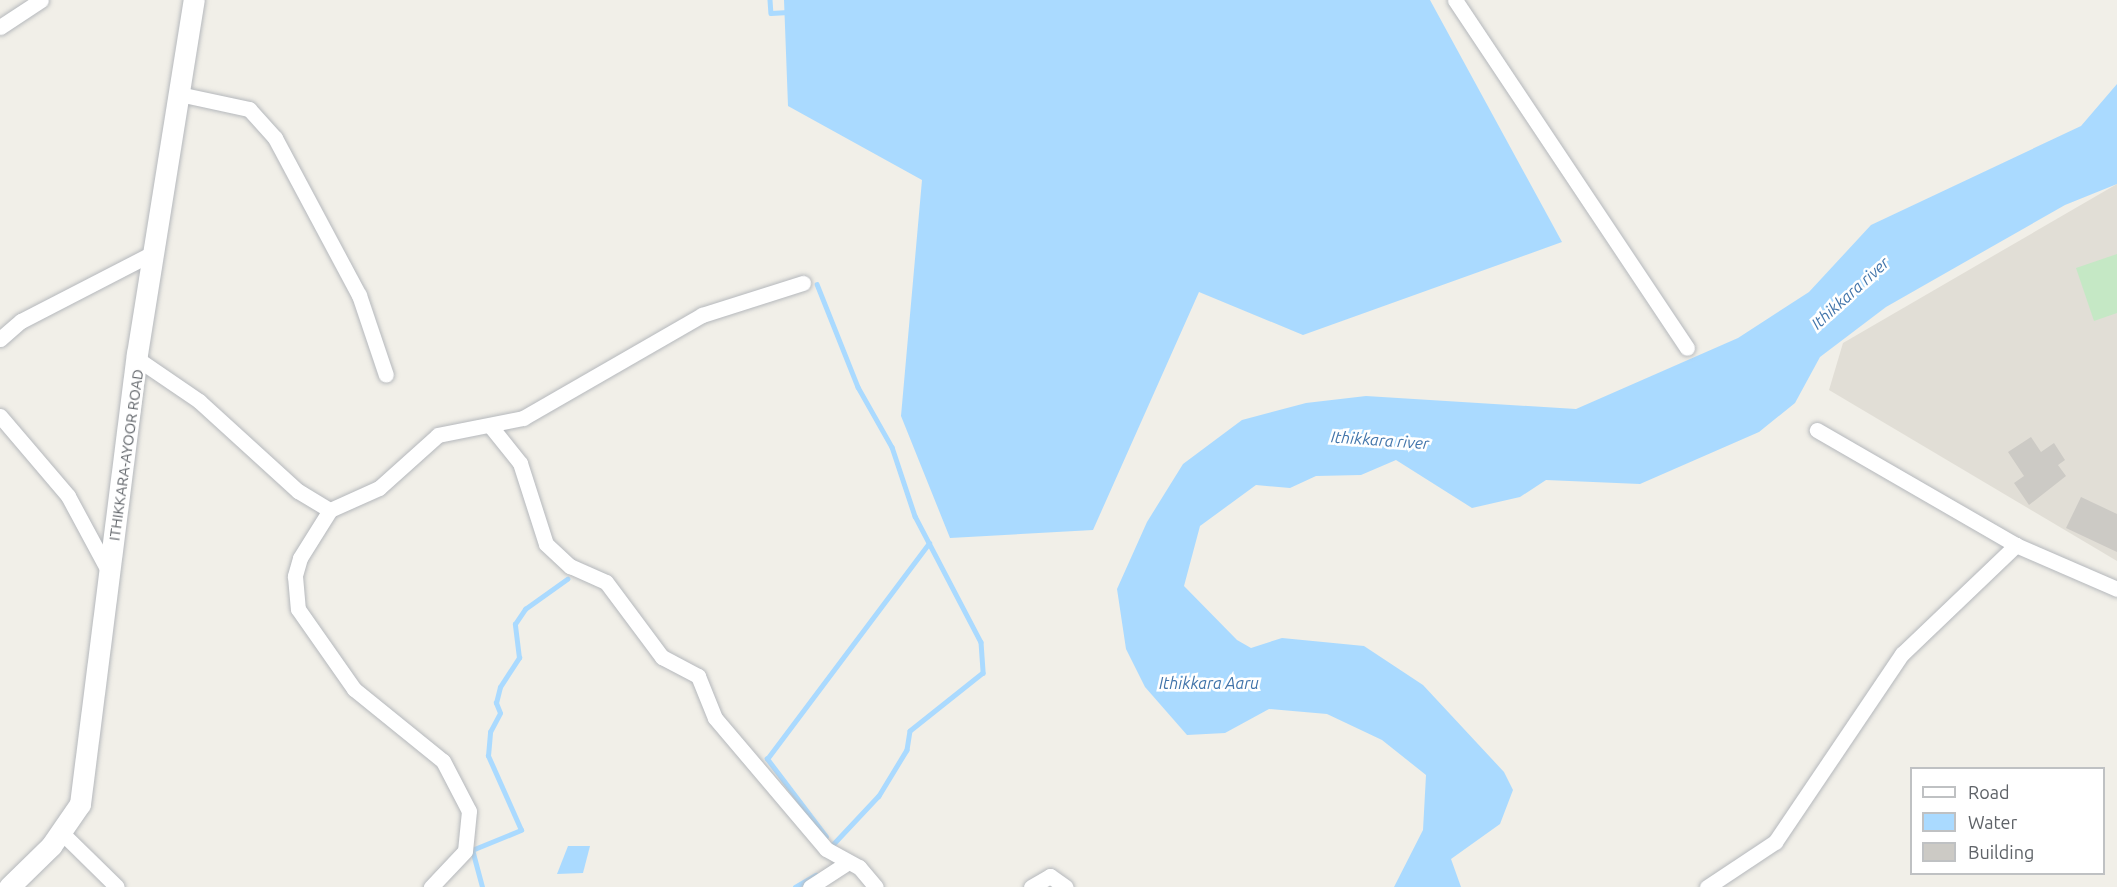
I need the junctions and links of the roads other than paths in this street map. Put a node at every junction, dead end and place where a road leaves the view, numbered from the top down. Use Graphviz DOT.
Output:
graph roads {
  1 [pos="41,0"];
  2 [pos="194,0"];
  3 [pos="1455,0"];
  4 [pos="0,27"];
  5 [pos="179,94"];
  6 [pos="153,252"];
  7 [pos="803,284"];
  8 [pos="0,339"];
  9 [pos="1687,348"];
  10 [pos="139,360"];
  11 [pos="386,375"];
  12 [pos="0,416"];
  13 [pos="492,428"];
  14 [pos="1817,430"];
  15 [pos="330,510"];
  16 [pos="2016,545"];
  17 [pos="110,574"];
  18 [pos="2117,589"];
  19 [pos="61,832"];
  20 [pos="847,863"];
  21 [pos="9,887"];
  22 [pos="117,887"];
  23 [pos="431,887"];
  24 [pos="810,887"];
  25 [pos="876,887"];
  26 [pos="1030,887"];
  27 [pos="1066,887"];
  28 [pos="1707,887"];
  1 -- 4 [label="street"];
  2 -- 5 [label="main road, ITHIKKARA-AYOOR ROAD"];
  3 -- 9 [label="street"];
  5 -- 6 [label="main road, ITHIKKARA-AYOOR ROAD"];
  5 -- 11 [label="street"];
  6 -- 8 [label="street"];
  6 -- 10 [label="main road, ITHIKKARA-AYOOR ROAD"];
  7 -- 13 [label="street"];
  10 -- 15 [label="street"];
  10 -- 17 [label="main road, ITHIKKARA-AYOOR ROAD"];
  12 -- 17 [label="street"];
  13 -- 15 [label="street"];
  13 -- 20 [label="street"];
  14 -- 16 [label="street"];
  15 -- 23 [label="street"];
  16 -- 18 [label="street"];
  16 -- 28 [label="street"];
  17 -- 19 [label="main road, ITHIKKARA-AYOOR ROAD"];
  19 -- 21 [label="main road, ITHIKKARA-AYOOR ROAD"];
  19 -- 22 [label="street"];
  20 -- 24 [label="street"];
  20 -- 25 [label="street"];
  26 -- 27 [label="street"];
}
